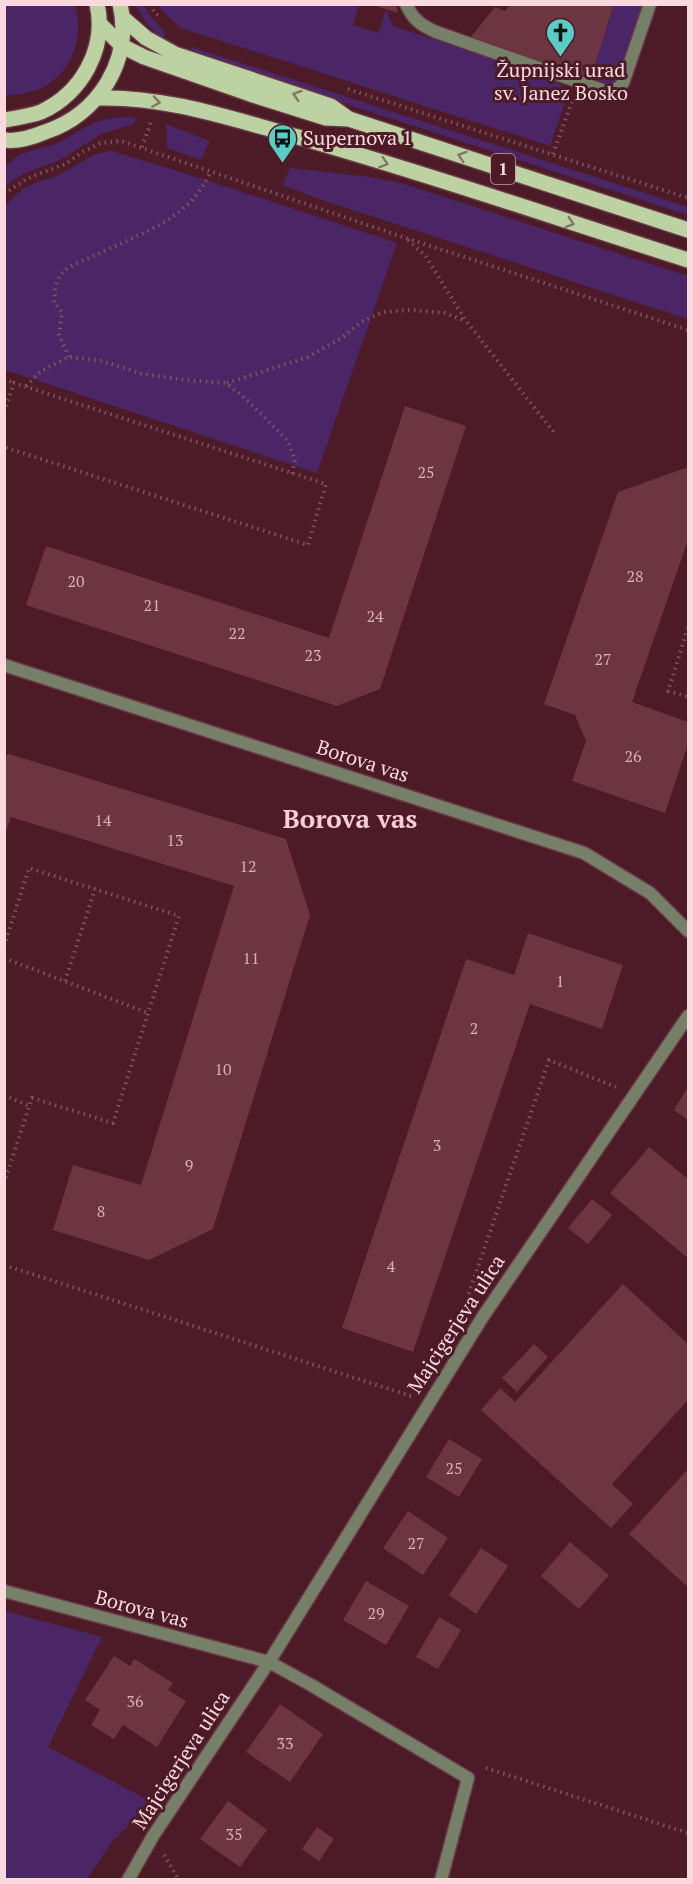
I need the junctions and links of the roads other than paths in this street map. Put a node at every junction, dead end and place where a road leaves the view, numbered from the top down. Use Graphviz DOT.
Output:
graph roads {
  1 [pos="97,4"];
  2 [pos="406,4"];
  3 [pos="650,4"];
  4 [pos="122,12"];
  5 [pos="101,25"];
  6 [pos="122,46"];
  7 [pos="98,98"];
  8 [pos="349,119"];
  9 [pos="4,120"];
  10 [pos="4,140"];
  11 [pos="688,230"];
  12 [pos="688,260"];
  13 [pos="4,665"];
  14 [pos="688,931"];
  15 [pos="688,1016"];
  16 [pos="4,1591"];
  17 [pos="269,1662"];
  18 [pos="128,1880"];
  19 [pos="441,1880"];
  1 -- 5 [label="main road"];
  2 -- 3 [label="street"];
  4 -- 6 [label="main road"];
  8 -- 4 [label="main road, 1, one-way"];
  5 -- 6 [label="main road"];
  5 -- 9 [label="main road"];
  6 -- 7 [label="main road"];
  6 -- 8 [label="main road"];
  7 -- 10 [label="main road"];
  7 -- 12 [label="main road, 1, one-way"];
  11 -- 8 [label="main road, 1, one-way"];
  13 -- 14 [label="street, Borova vas"];
  15 -- 17 [label="street, Majcigerjeva ulica"];
  16 -- 17 [label="street, Borova vas"];
  17 -- 18 [label="street, Majcigerjeva ulica"];
  17 -- 19 [label="street"];
}
